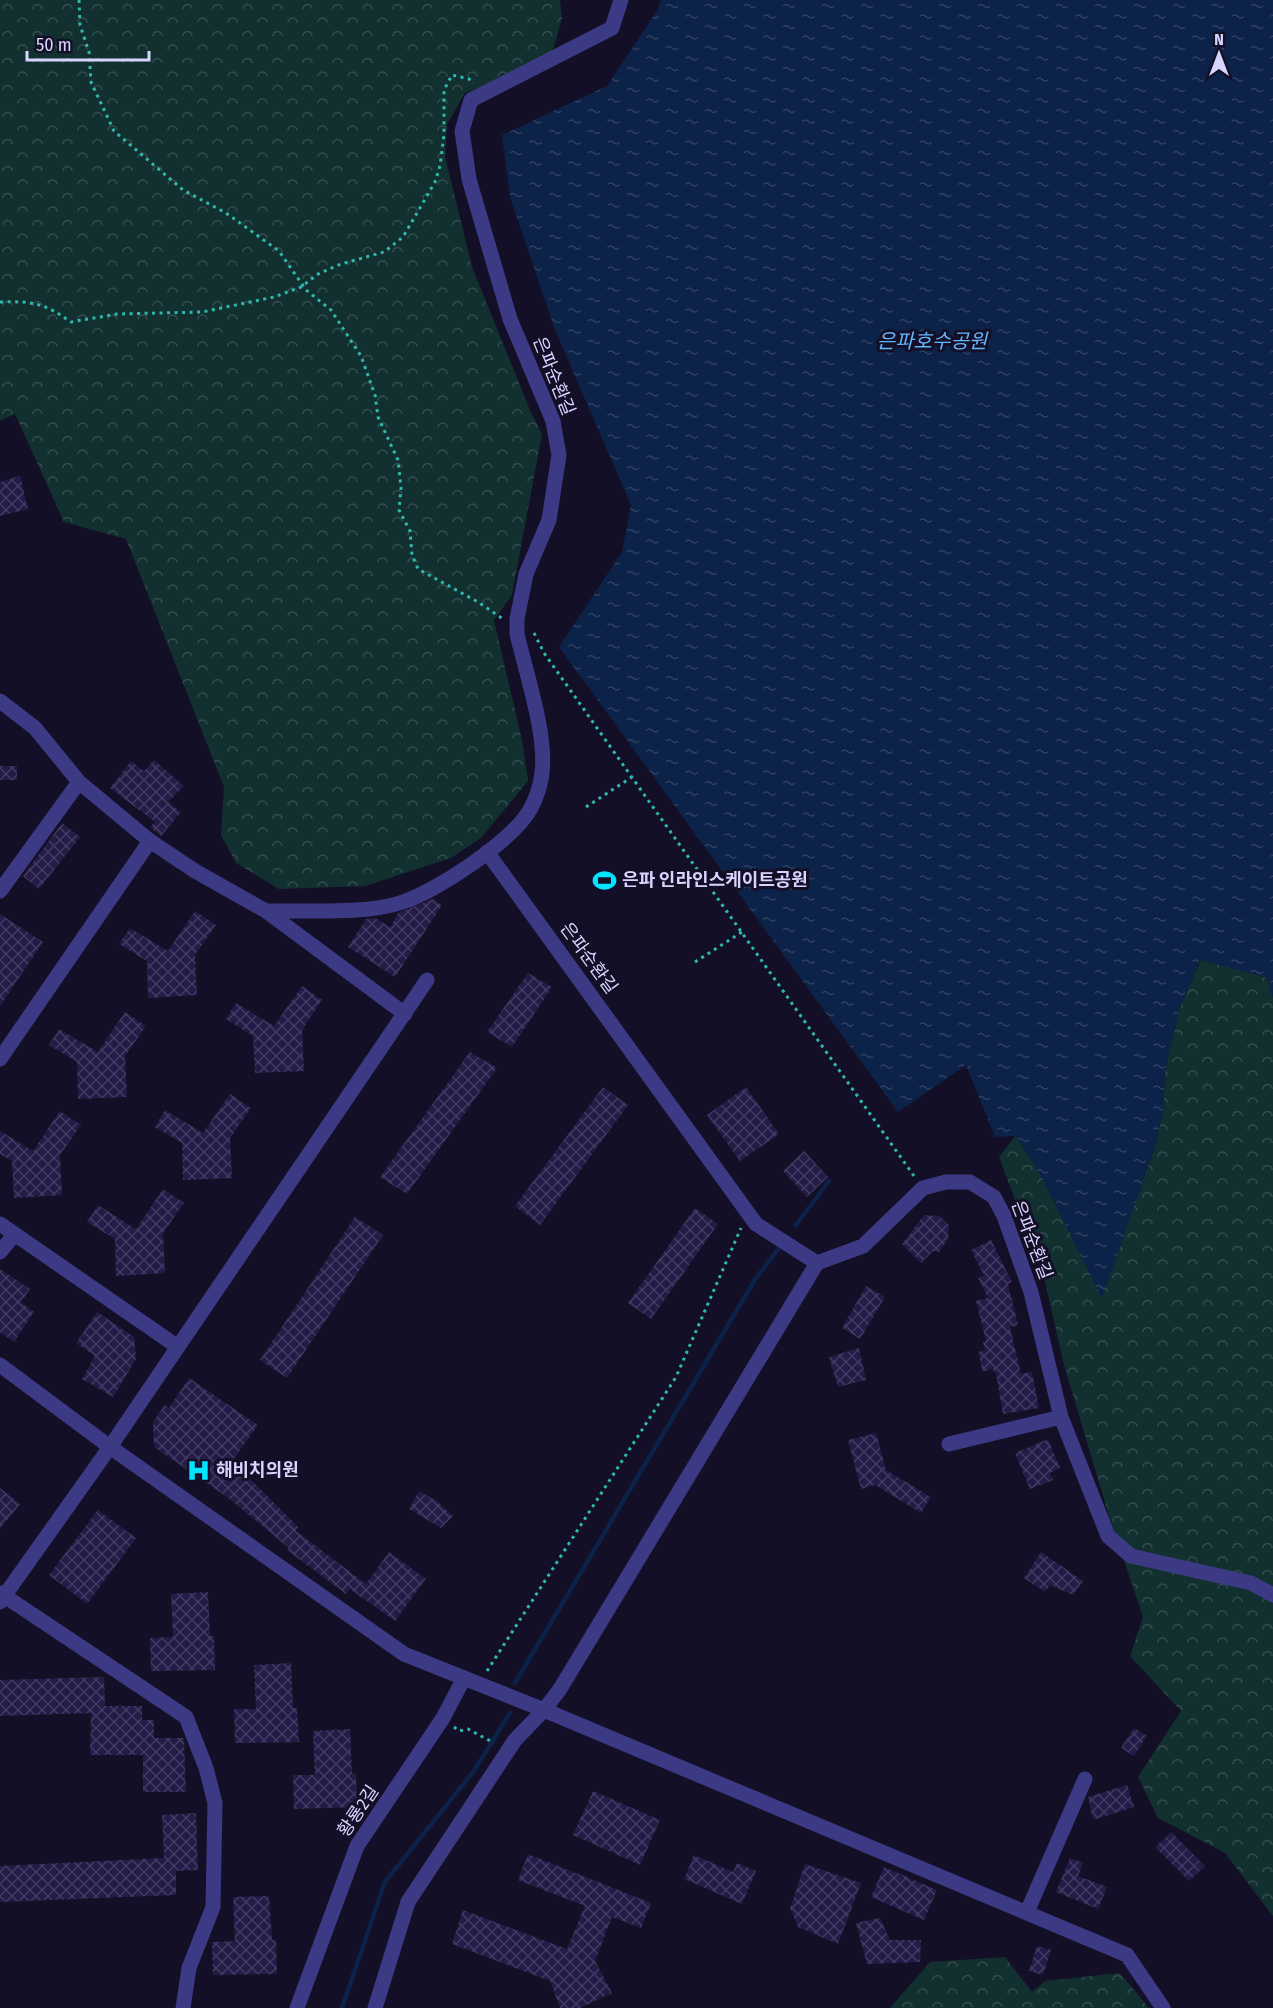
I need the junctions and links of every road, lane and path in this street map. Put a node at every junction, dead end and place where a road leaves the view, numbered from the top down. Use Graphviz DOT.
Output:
graph roads {
  1 [pos="79,0"];
  2 [pos="621,0"];
  3 [pos="487,93"];
  4 [pos="303,285"];
  5 [pos="0,302"];
  6 [pos="518,614"];
  7 [pos="0,701"];
  8 [pos="632,777"];
  9 [pos="79,782"];
  10 [pos="586,807"];
  11 [pos="150,841"];
  12 [pos="488,852"];
  13 [pos="0,891"];
  14 [pos="266,911"];
  15 [pos="742,932"];
  16 [pos="695,962"];
  17 [pos="427,980"];
  18 [pos="405,1014"];
  19 [pos="0,1059"];
  20 [pos="923,1188"];
  21 [pos="748,1212"];
  22 [pos="0,1224"];
  23 [pos="15,1234"];
  24 [pos="0,1252"];
  25 [pos="817,1263"];
  26 [pos="178,1347"];
  27 [pos="0,1365"];
  28 [pos="1061,1417"];
  29 [pos="949,1444"];
  30 [pos="110,1447"];
  31 [pos="1273,1595"];
  32 [pos="1,1597"];
  33 [pos="470,1683"];
  34 [pos="544,1710"];
  35 [pos="459,1731"];
  36 [pos="500,1747"];
  37 [pos="1085,1779"];
  38 [pos="1027,1912"];
  39 [pos="183,2008"];
  40 [pos="297,2008"];
  41 [pos="375,2008"];
  42 [pos="1163,2008"];
  1 -- 4 [label="path"];
  2 -- 3 [label="street, 은파순환길"];
  3 -- 4 [label="path"];
  3 -- 6 [label="street, 은파순환길"];
  4 -- 5 [label="path"];
  4 -- 6 [label="path"];
  6 -- 8 [label="path"];
  6 -- 12 [label="street, 은파순환길"];
  7 -- 9 [label="street"];
  8 -- 10 [label="path"];
  8 -- 15 [label="path"];
  9 -- 11 [label="street"];
  9 -- 13 [label="street"];
  11 -- 14 [label="street"];
  11 -- 19 [label="street"];
  12 -- 14 [label="street"];
  12 -- 21 [label="street, 은파순환길"];
  14 -- 18 [label="street"];
  15 -- 16 [label="path"];
  15 -- 20 [label="path"];
  17 -- 18 [label="street"];
  18 -- 26 [label="street"];
  20 -- 25 [label="street"];
  20 -- 28 [label="street, 은파순환길"];
  21 -- 25 [label="street, 은파순환길"];
  21 -- 33 [label="path"];
  22 -- 23 [label="street"];
  23 -- 24 [label="street"];
  23 -- 26 [label="street"];
  25 -- 34 [label="street"];
  26 -- 30 [label="street"];
  27 -- 30 [label="street"];
  28 -- 29 [label="street"];
  28 -- 31 [label="street, 은파순환길"];
  30 -- 32 [label="street"];
  30 -- 33 [label="street"];
  32 -- 39 [label="street"];
  33 -- 34 [label="street"];
  33 -- 40 [label="street, 황룡2길"];
  34 -- 38 [label="street"];
  34 -- 41 [label="street"];
  35 -- 36 [label="path"];
  37 -- 38 [label="street"];
  38 -- 42 [label="street"];
}
